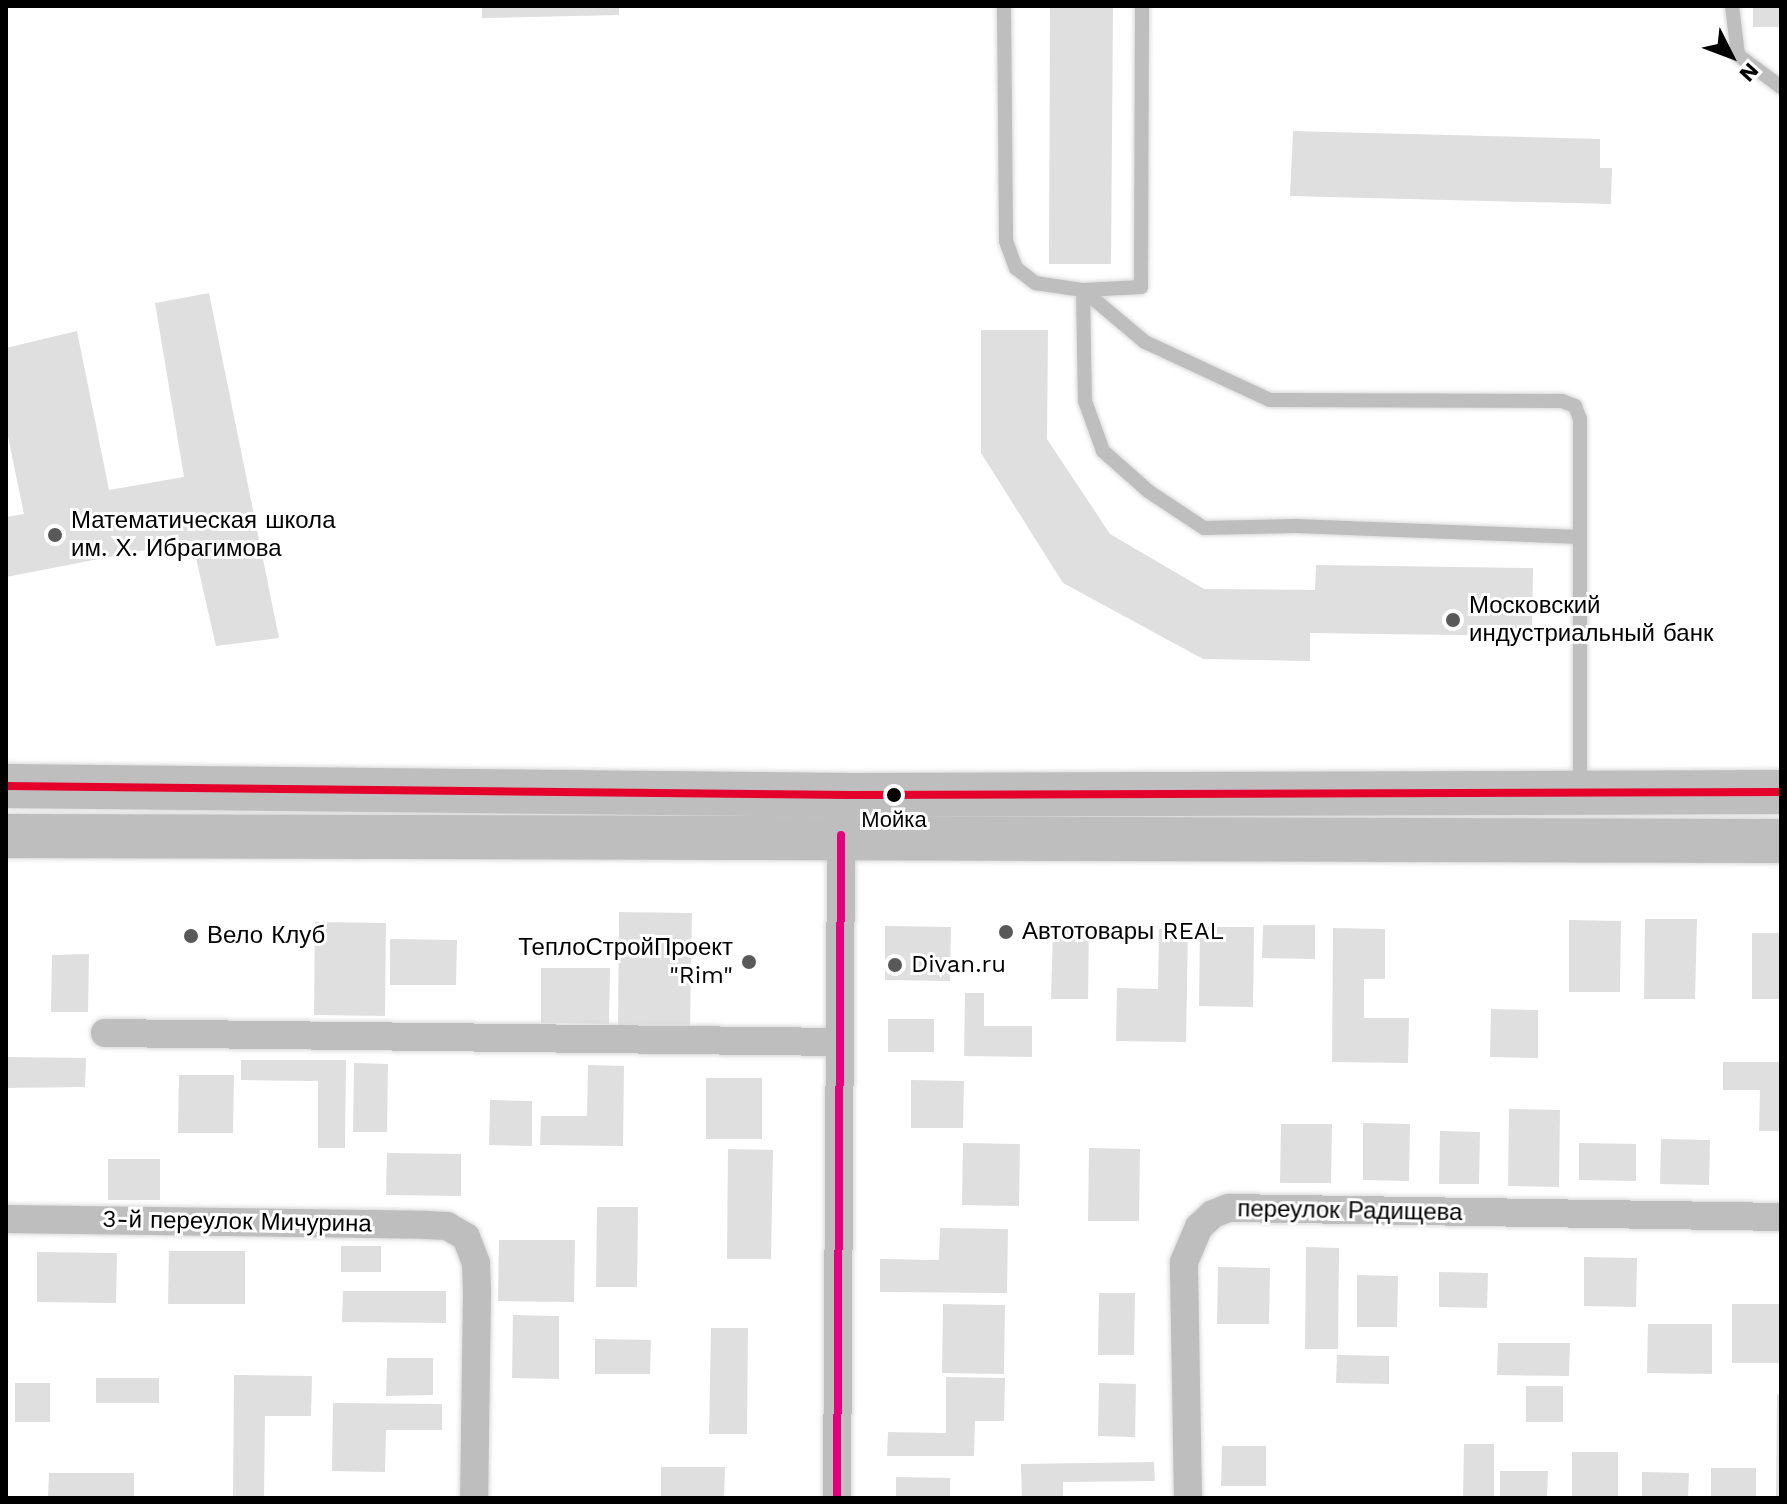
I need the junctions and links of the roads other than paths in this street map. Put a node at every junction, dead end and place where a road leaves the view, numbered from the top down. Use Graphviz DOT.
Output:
graph roads {
  1 [pos="1004,6"];
  2 [pos="1142,6"];
  3 [pos="1732,6"];
  4 [pos="1781,87"];
  5 [pos="1083,290"];
  6 [pos="1580,537"];
  7 [pos="6,786"];
  8 [pos="1781,792"];
  9 [pos="1580,793"];
  10 [pos="841,835"];
  11 [pos="6,836"];
  12 [pos="1781,841"];
  13 [pos="105,1033"];
  14 [pos="837,1042"];
  15 [pos="1781,1217"];
  16 [pos="6,1219"];
  17 [pos="474,1498"];
  18 [pos="837,1498"];
  19 [pos="1188,1498"];
  1 -- 5 [label="lane"];
  2 -- 5 [label="lane"];
  3 -- 4 [label="lane"];
  5 -- 6 [label="lane"];
  5 -- 6 [label="lane"];
  6 -- 9 [label="lane"];
  7 -- 9 [label="main road"];
  8 -- 9 [label="main road"];
  10 -- 11 [label="main road"];
  10 -- 12 [label="main road"];
  10 -- 14 [label="street"];
  13 -- 14 [label="street"];
  14 -- 18 [label="street"];
  15 -- 19 [label="street, переулок Радищева"];
  16 -- 17 [label="street, 3-й переулок Мичурина"];
}
